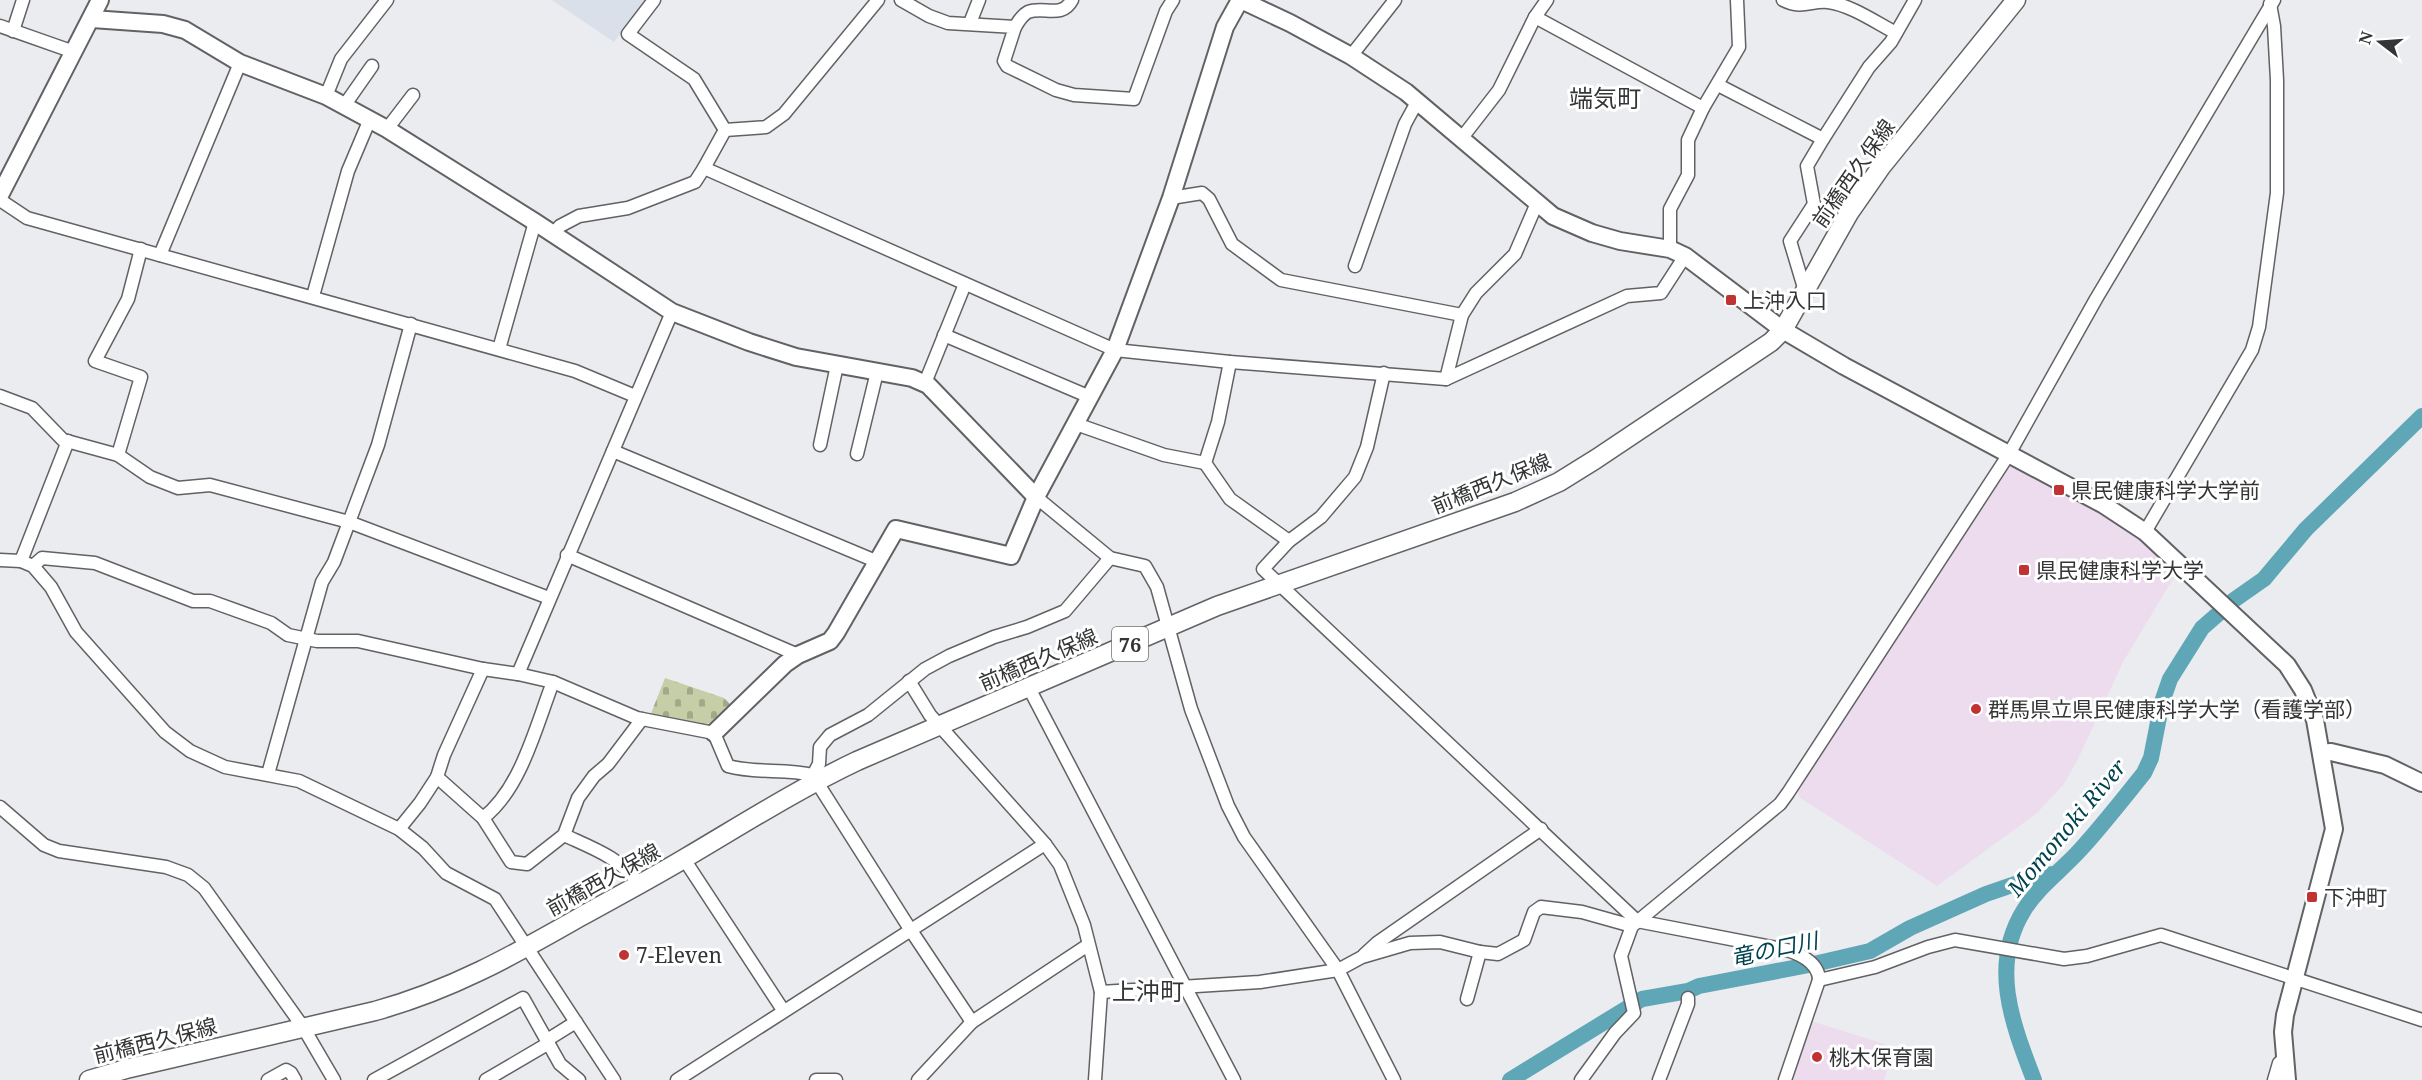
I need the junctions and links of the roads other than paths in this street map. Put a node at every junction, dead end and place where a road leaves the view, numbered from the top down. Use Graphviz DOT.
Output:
graph roads {
  1 [pos="23,0"];
  2 [pos="100,0"];
  3 [pos="387,0"];
  4 [pos="654,0"];
  5 [pos="878,0"];
  6 [pos="901,0"];
  7 [pos="979,0"];
  8 [pos="1072,0"];
  9 [pos="1173,0"];
  10 [pos="1395,0"];
  11 [pos="1547,0"];
  12 [pos="1737,0"];
  13 [pos="1783,0"];
  14 [pos="1915,0"];
  15 [pos="2016,0"];
  16 [pos="1249,2"];
  17 [pos="2271,2"];
  18 [pos="1535,17"];
  19 [pos="92,18"];
  20 [pos="970,23"];
  21 [pos="0,26"];
  22 [pos="1015,27"];
  23 [pos="13,31"];
  24 [pos="1896,33"];
  25 [pos="74,52"];
  26 [pos="1351,56"];
  27 [pos="240,63"];
  28 [pos="372,66"];
  29 [pos="1718,85"];
  30 [pos="413,95"];
  31 [pos="326,96"];
  32 [pos="1417,102"];
  33 [pos="344,105"];
  34 [pos="1703,108"];
  35 [pos="370,119"];
  36 [pos="387,129"];
  37 [pos="725,130"];
  38 [pos="1461,139"];
  39 [pos="1823,139"];
  40 [pos="704,168"];
  41 [pos="0,195"];
  42 [pos="1171,198"];
  43 [pos="0,200"];
  44 [pos="1537,203"];
  45 [pos="535,222"];
  46 [pos="553,234"];
  47 [pos="141,249"];
  48 [pos="1678,253"];
  49 [pos="160,255"];
  50 [pos="1355,266"];
  51 [pos="965,284"];
  52 [pos="1804,291"];
  53 [pos="313,296"];
  54 [pos="672,312"];
  55 [pos="1462,315"];
  56 [pos="411,324"];
  57 [pos="1783,330"];
  58 [pos="945,335"];
  59 [pos="499,349"];
  60 [pos="1115,350"];
  61 [pos="1230,362"];
  62 [pos="837,365"];
  63 [pos="877,372"];
  64 [pos="1384,373"];
  65 [pos="1446,379"];
  66 [pos="925,384"];
  67 [pos="0,396"];
  68 [pos="635,396"];
  69 [pos="1090,397"];
  70 [pos="1076,424"];
  71 [pos="68,441"];
  72 [pos="820,445"];
  73 [pos="613,451"];
  74 [pos="857,454"];
  75 [pos="2009,454"];
  76 [pos="118,455"];
  77 [pos="1205,463"];
  78 [pos="1036,497"];
  79 [pos="349,522"];
  80 [pos="2145,532"];
  81 [pos="1289,541"];
  82 [pos="567,555"];
  83 [pos="1110,558"];
  84 [pos="0,560"];
  85 [pos="878,562"];
  86 [pos="27,564"];
  87 [pos="1278,585"];
  88 [pos="549,598"];
  89 [pos="1167,628"];
  90 [pos="306,637"];
  91 [pos="798,655"];
  92 [pos="483,669"];
  93 [pos="518,674"];
  94 [pos="909,681"];
  95 [pos="553,682"];
  96 [pos="1029,687"];
  97 [pos="642,719"];
  98 [pos="940,726"];
  99 [pos="714,732"];
  100 [pos="2322,753"];
  101 [pos="268,774"];
  102 [pos="437,777"];
  103 [pos="814,778"];
  104 [pos="2422,783"];
  105 [pos="0,807"];
  106 [pos="483,818"];
  107 [pos="399,829"];
  108 [pos="1541,829"];
  109 [pos="564,835"];
  110 [pos="1045,844"];
  111 [pos="684,859"];
  112 [pos="639,884"];
  113 [pos="1635,923"];
  114 [pos="910,929"];
  115 [pos="1088,945"];
  116 [pos="528,947"];
  117 [pos="1480,952"];
  118 [pos="1362,957"];
  119 [pos="1338,970"];
  120 [pos="1819,977"];
  121 [pos="2294,979"];
  122 [pos="1185,987"];
  123 [pos="1101,992"];
  124 [pos="1688,998"];
  125 [pos="1467,999"];
  126 [pos="783,1010"];
  127 [pos="2422,1020"];
  128 [pos="576,1022"];
  129 [pos="972,1022"];
  130 [pos="303,1027"];
  131 [pos="548,1042"];
  132 [pos="2285,1058"];
  133 [pos="89,1080"];
  134 [pos="268,1080"];
  135 [pos="295,1080"];
  136 [pos="334,1080"];
  137 [pos="374,1080"];
  138 [pos="486,1080"];
  139 [pos="579,1080"];
  140 [pos="614,1080"];
  141 [pos="676,1080"];
  142 [pos="816,1080"];
  143 [pos="836,1080"];
  144 [pos="918,1080"];
  145 [pos="1095,1080"];
  146 [pos="1234,1080"];
  147 [pos="1394,1080"];
  148 [pos="1581,1080"];
  149 [pos="1659,1080"];
  150 [pos="1785,1080"];
  151 [pos="2274,1080"];
  152 [pos="2287,1080"];
  1 -- 23 [label="street"];
  2 -- 19 [label="street"];
  3 -- 31 [label="street"];
  4 -- 37 [label="street"];
  5 -- 37 [label="street"];
  6 -- 20 [label="street"];
  7 -- 20 [label="street"];
  8 -- 22 [label="street"];
  9 -- 22 [label="street"];
  10 -- 26 [label="street"];
  11 -- 18 [label="street"];
  12 -- 29 [label="street"];
  13 -- 24 [label="street"];
  14 -- 24 [label="street"];
  15 -- 52 [label="main road, 前橋西久保線 / 76"];
  16 -- 26 [label="street"];
  16 -- 42 [label="street"];
  17 -- 75 [label="street"];
  17 -- 80 [label="street"];
  18 -- 34 [label="street"];
  18 -- 38 [label="street"];
  19 -- 25 [label="street"];
  19 -- 27 [label="street"];
  20 -- 22 [label="street"];
  21 -- 23 [label="street"];
  23 -- 25 [label="street"];
  24 -- 39 [label="street"];
  25 -- 41 [label="street"];
  26 -- 32 [label="street"];
  27 -- 31 [label="street"];
  27 -- 49 [label="street"];
  28 -- 33 [label="street"];
  29 -- 34 [label="street"];
  29 -- 39 [label="street"];
  30 -- 36 [label="street"];
  31 -- 33 [label="street"];
  32 -- 38 [label="street"];
  32 -- 50 [label="street"];
  33 -- 35 [label="street"];
  34 -- 48 [label="street"];
  35 -- 36 [label="street"];
  35 -- 53 [label="street"];
  36 -- 45 [label="street"];
  37 -- 40 [label="street"];
  38 -- 44 [label="street"];
  39 -- 52 [label="street"];
  40 -- 46 [label="street"];
  40 -- 51 [label="street"];
  42 -- 55 [label="street"];
  42 -- 60 [label="street"];
  43 -- 47 [label="street"];
  44 -- 48 [label="street"];
  44 -- 55 [label="street"];
  45 -- 46 [label="street"];
  45 -- 59 [label="street"];
  46 -- 54 [label="street"];
  47 -- 49 [label="street"];
  47 -- 76 [label="street"];
  48 -- 57 [label="street"];
  48 -- 65 [label="street"];
  49 -- 53 [label="street"];
  51 -- 58 [label="street"];
  51 -- 60 [label="street"];
  52 -- 57 [label="main road, 前橋西久保線 / 76"];
  53 -- 56 [label="street"];
  54 -- 62 [label="street"];
  54 -- 68 [label="street"];
  55 -- 65 [label="street"];
  56 -- 59 [label="street"];
  56 -- 79 [label="street"];
  57 -- 75 [label="street"];
  57 -- 87 [label="main road, 前橋西久保線 / 76"];
  58 -- 66 [label="street"];
  58 -- 69 [label="street"];
  59 -- 68 [label="street"];
  60 -- 61 [label="street"];
  60 -- 69 [label="street"];
  61 -- 64 [label="street"];
  61 -- 77 [label="street"];
  62 -- 63 [label="street"];
  62 -- 72 [label="street"];
  63 -- 66 [label="street"];
  63 -- 74 [label="street"];
  64 -- 65 [label="street"];
  64 -- 81 [label="street"];
  66 -- 78 [label="street"];
  67 -- 71 [label="street"];
  68 -- 73 [label="street"];
  69 -- 70 [label="street"];
  70 -- 77 [label="street"];
  70 -- 78 [label="street"];
  71 -- 76 [label="street"];
  71 -- 86 [label="street"];
  73 -- 82 [label="street"];
  73 -- 85 [label="street"];
  75 -- 80 [label="street"];
  75 -- 113 [label="street"];
  76 -- 79 [label="street"];
  77 -- 81 [label="street"];
  78 -- 83 [label="street"];
  78 -- 85 [label="street"];
  79 -- 88 [label="street"];
  79 -- 90 [label="street"];
  80 -- 100 [label="street"];
  81 -- 87 [label="street"];
  82 -- 88 [label="street"];
  82 -- 91 [label="street"];
  83 -- 89 [label="street"];
  83 -- 94 [label="street"];
  84 -- 86 [label="street"];
  85 -- 91 [label="street"];
  86 -- 90 [label="street"];
  86 -- 101 [label="street"];
  87 -- 89 [label="main road, 前橋西久保線 / 76"];
  87 -- 108 [label="street"];
  88 -- 93 [label="street"];
  89 -- 96 [label="main road, 前橋西久保線 / 76"];
  89 -- 119 [label="street"];
  90 -- 92 [label="street"];
  90 -- 101 [label="street"];
  91 -- 99 [label="street"];
  92 -- 93 [label="street"];
  92 -- 102 [label="street"];
  93 -- 95 [label="street"];
  94 -- 98 [label="street"];
  94 -- 103 [label="street"];
  95 -- 97 [label="street"];
  95 -- 106 [label="street"];
  96 -- 98 [label="main road, 前橋西久保線 / 76"];
  96 -- 122 [label="street"];
  97 -- 99 [label="street"];
  97 -- 109 [label="street"];
  98 -- 103 [label="main road, 前橋西久保線 / 76"];
  98 -- 110 [label="street"];
  99 -- 103 [label="street"];
  100 -- 104 [label="street"];
  100 -- 121 [label="street"];
  101 -- 107 [label="street"];
  102 -- 106 [label="street"];
  102 -- 107 [label="street"];
  103 -- 111 [label="main road, 前橋西久保線 / 76"];
  103 -- 114 [label="street"];
  105 -- 130 [label="street"];
  106 -- 109 [label="street"];
  107 -- 116 [label="street"];
  108 -- 113 [label="street"];
  108 -- 118 [label="street"];
  109 -- 112 [label="street"];
  110 -- 114 [label="street"];
  110 -- 115 [label="street"];
  111 -- 112 [label="main road, 前橋西久保線 / 76"];
  111 -- 126 [label="street"];
  112 -- 116 [label="main road, 前橋西久保線 / 76"];
  113 -- 117 [label="street"];
  113 -- 120 [label="street"];
  113 -- 148 [label="street"];
  114 -- 126 [label="street"];
  114 -- 129 [label="street"];
  115 -- 123 [label="street"];
  115 -- 129 [label="street"];
  116 -- 128 [label="street"];
  116 -- 130 [label="main road, 前橋西久保線 / 76"];
  117 -- 118 [label="street"];
  117 -- 125 [label="street"];
  118 -- 119 [label="street"];
  119 -- 122 [label="street"];
  119 -- 147 [label="street"];
  120 -- 121 [label="street"];
  120 -- 150 [label="street"];
  121 -- 127 [label="street"];
  121 -- 132 [label="street"];
  122 -- 123 [label="street"];
  122 -- 146 [label="street"];
  123 -- 145 [label="street"];
  124 -- 149 [label="street"];
  126 -- 141 [label="street"];
  128 -- 131 [label="street"];
  128 -- 140 [label="street"];
  129 -- 144 [label="street"];
  130 -- 133 [label="main road, 前橋西久保線 / 76"];
  130 -- 136 [label="street"];
  131 -- 137 [label="street"];
  131 -- 138 [label="street"];
  131 -- 139 [label="street"];
  132 -- 151 [label="street"];
  132 -- 152 [label="street"];
  134 -- 135 [label="street"];
  142 -- 143 [label="street"];
}
